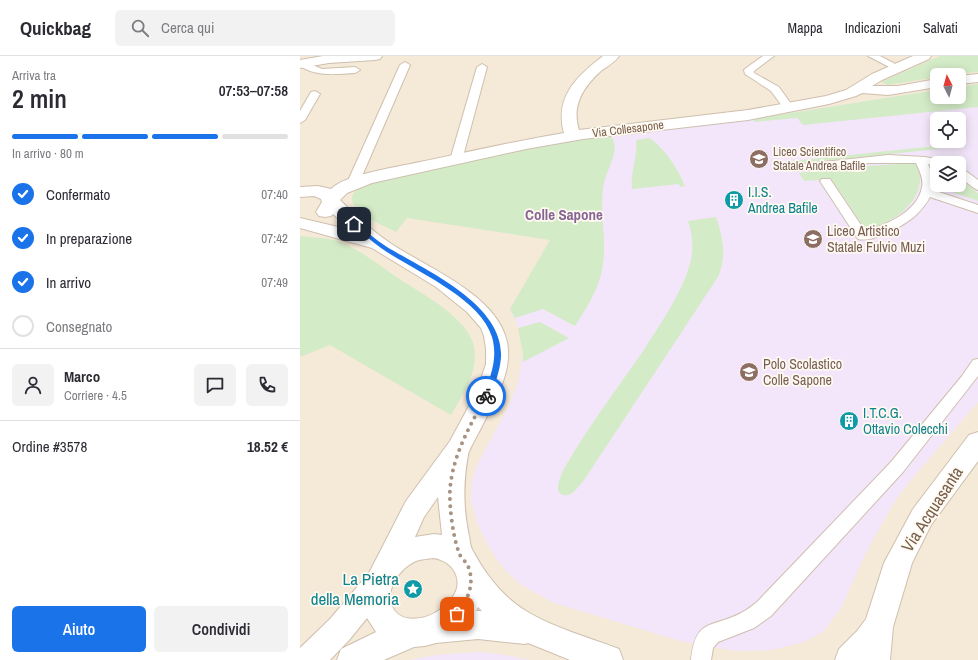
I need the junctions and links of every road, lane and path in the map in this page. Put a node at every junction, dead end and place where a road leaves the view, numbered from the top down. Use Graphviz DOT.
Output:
graph roads {
  1 [pos="375,56"];
  2 [pos="612,56"];
  3 [pos="769,56"];
  4 [pos="873,56"];
  5 [pos="924,56"];
  6 [pos="302,64"];
  7 [pos="405,64"];
  8 [pos="482,66"];
  9 [pos="898,68"];
  10 [pos="355,70"];
  11 [pos="978,78"];
  12 [pos="966,79"];
  13 [pos="930,84"];
  14 [pos="860,88"];
  15 [pos="315,94"];
  16 [pos="789,108"];
  17 [pos="300,120"];
  18 [pos="573,136"];
  19 [pos="456,160"];
  20 [pos="921,160"];
  21 [pos="930,161"];
  22 [pos="796,168"];
  23 [pos="966,177"];
  24 [pos="826,182"];
  25 [pos="353,184"];
  26 [pos="978,186"];
  27 [pos="301,192"];
  28 [pos="926,192"];
  29 [pos="331,200"];
  30 [pos="978,209"];
  31 [pos="300,222"];
  32 [pos="383,247"];
  33 [pos="978,364"];
  34 [pos="978,442"];
  35 [pos="459,448"];
  36 [pos="466,565"];
  37 [pos="381,578"];
  38 [pos="878,627"];
  39 [pos="423,631"];
  40 [pos="534,632"];
  41 [pos="309,660"];
  42 [pos="352,660"];
  43 [pos="608,660"];
  44 [pos="701,660"];
  45 [pos="850,660"];
  46 [pos="875,660"];
  1 -- 6 [label="street"];
  2 -- 18 [label="street"];
  3 -- 16 [label="lane"];
  4 -- 9 [label="lane"];
  5 -- 9 [label="street, Via Collesapone"];
  6 -- 10 [label="lane"];
  7 -- 25 [label="lane"];
  8 -- 19 [label="lane"];
  9 -- 14 [label="street, Via Collesapone"];
  11 -- 12 [label="street"];
  13 -- 14 [label="street"];
  14 -- 16 [label="street, Via Collesapone"];
  15 -- 17 [label="lane"];
  16 -- 18 [label="street, Via Collesapone"];
  18 -- 19 [label="street, Via Collesapone"];
  19 -- 25 [label="street, Via Collesapone"];
  20 -- 21 [label="lane"];
  20 -- 22 [label="lane"];
  20 -- 28 [label="lane"];
  23 -- 26 [label="lane"];
  24 -- 28 [label="lane"];
  25 -- 29 [label="street, Via Collesapone"];
  27 -- 29 [label="street"];
  28 -- 30 [label="lane"];
  29 -- 31 [label="street, Via Collesapone"];
  29 -- 32 [label="street"];
  31 -- 32 [label="street"];
  32 -- 35 [label="street"];
  33 -- 44 [label="lane"];
  34 -- 38 [label="street, Via Acquasanta"];
  35 -- 36 [label="street"];
  35 -- 37 [label="street"];
  36 -- 37 [label="street"];
  36 -- 39 [label="street"];
  36 -- 40 [label="street"];
  37 -- 39 [label="street"];
  37 -- 41 [label="street"];
  38 -- 45 [label="street, Via Acquasanta"];
  38 -- 46 [label="street, Via Acquasanta"];
  39 -- 40 [label="street"];
  39 -- 42 [label="street"];
  40 -- 43 [label="street"];
}
